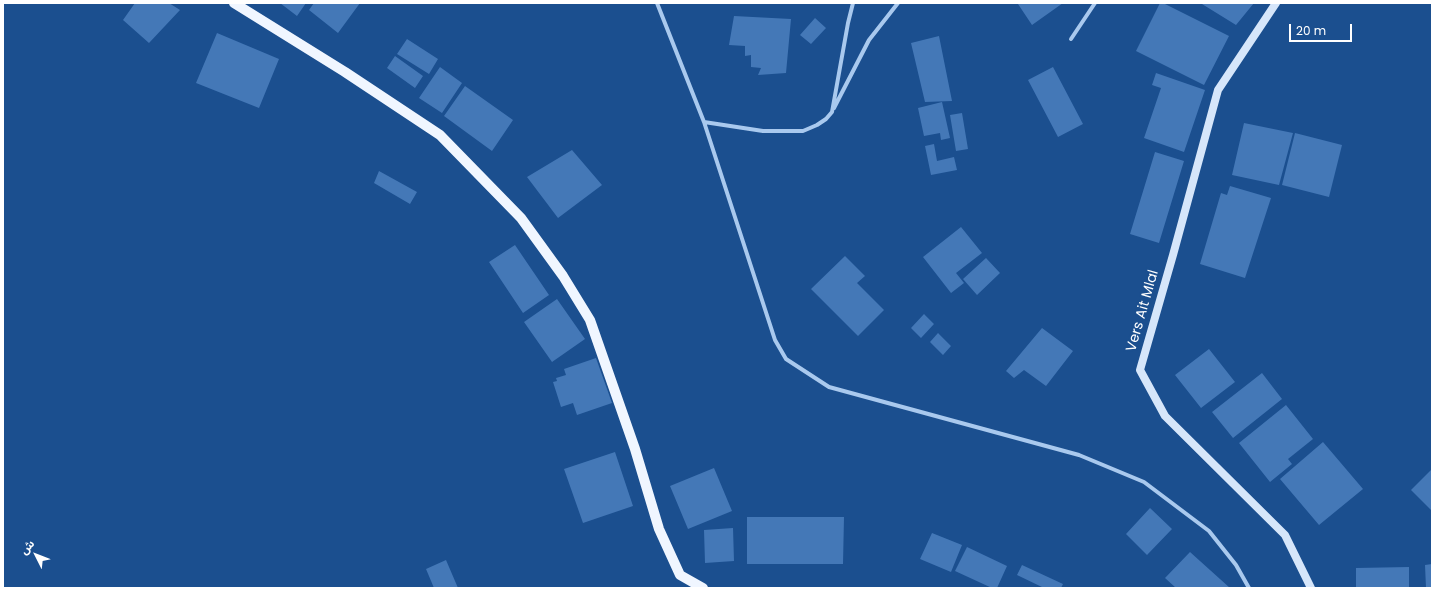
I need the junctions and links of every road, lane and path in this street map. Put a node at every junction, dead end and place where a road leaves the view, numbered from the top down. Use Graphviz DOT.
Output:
graph roads {
  1 [pos="234,3"];
  2 [pos="657,3"];
  3 [pos="853,3"];
  4 [pos="898,3"];
  5 [pos="1095,3"];
  6 [pos="1276,3"];
  7 [pos="1071,39"];
  8 [pos="832,112"];
  9 [pos="704,122"];
  10 [pos="702,588"];
  11 [pos="1249,588"];
  12 [pos="1311,588"];
  1 -- 10 [label="main road"];
  2 -- 9 [label="street"];
  3 -- 8 [label="street"];
  4 -- 8 [label="street"];
  5 -- 7 [label="street"];
  6 -- 12 [label="street, Vers Ait Mlal"];
  8 -- 9 [label="street"];
  9 -- 11 [label="street"];
}
